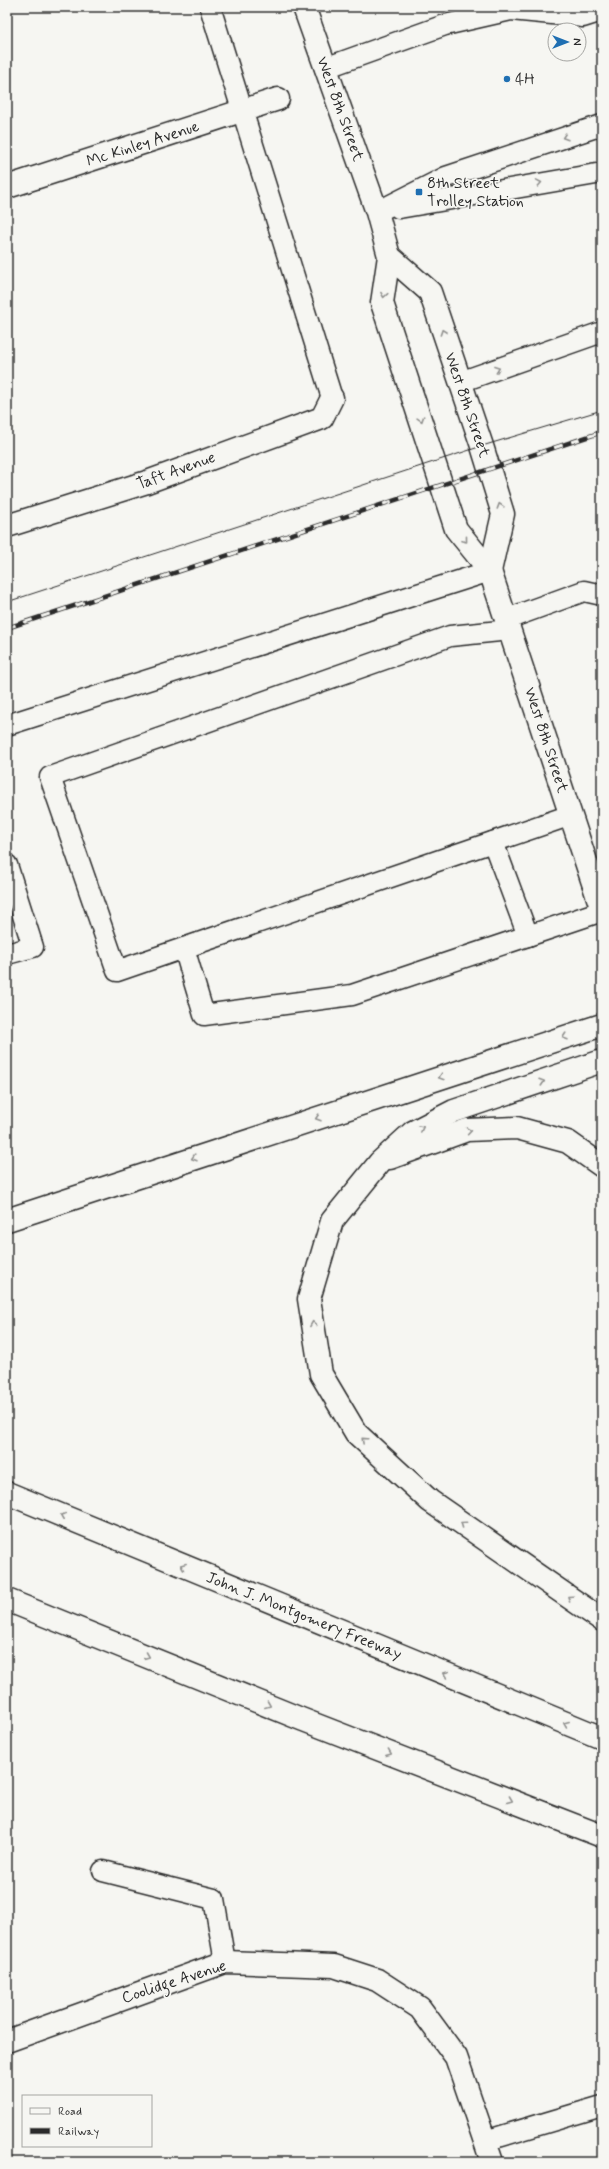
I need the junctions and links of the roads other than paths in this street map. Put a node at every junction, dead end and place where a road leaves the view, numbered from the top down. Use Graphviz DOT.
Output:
graph roads {
  1 [pos="210,7"];
  2 [pos="304,7"];
  3 [pos="602,11"];
  4 [pos="325,68"];
  5 [pos="278,99"];
  6 [pos="241,112"];
  7 [pos="602,125"];
  8 [pos="602,173"];
  9 [pos="7,187"];
  10 [pos="377,212"];
  11 [pos="389,256"];
  12 [pos="602,332"];
  13 [pos="460,382"];
  14 [pos="332,398"];
  15 [pos="7,526"];
  16 [pos="490,571"];
  17 [pos="602,595"];
  18 [pos="508,625"];
  19 [pos="7,725"];
  20 [pos="571,815"];
  21 [pos="493,842"];
  22 [pos="7,865"];
  23 [pos="602,910"];
  24 [pos="528,936"];
  25 [pos="184,948"];
  26 [pos="7,954"];
  27 [pos="602,1025"];
  28 [pos="602,1062"];
  29 [pos="380,1162"];
  30 [pos="602,1166"];
  31 [pos="7,1220"];
  32 [pos="7,1493"];
  33 [pos="7,1600"];
  34 [pos="7,1614"];
  35 [pos="602,1620"];
  36 [pos="120,1645"];
  37 [pos="602,1738"];
  38 [pos="602,1836"];
  39 [pos="103,1871"];
  40 [pos="225,1962"];
  41 [pos="7,2041"];
  42 [pos="602,2106"];
  43 [pos="485,2141"];
  44 [pos="492,2162"];
  1 -- 6 [label="lane"];
  2 -- 4 [label="main road, West 8th Street"];
  3 -- 4 [label="lane"];
  4 -- 10 [label="main road, West 8th Street"];
  5 -- 6 [label="main road, Mc Kinley Avenue"];
  6 -- 9 [label="main road, Mc Kinley Avenue"];
  6 -- 14 [label="lane"];
  7 -- 10 [label="lane, one-way"];
  10 -- 8 [label="lane, one-way"];
  10 -- 11 [label="main road, West 8th Street"];
  13 -- 11 [label="main road, West 8th Street, one-way"];
  11 -- 16 [label="main road, West 8th Street, one-way"];
  13 -- 12 [label="lane, one-way"];
  16 -- 13 [label="main road, West 8th Street, one-way"];
  14 -- 15 [label="main road, Taft Avenue"];
  16 -- 18 [label="main road, West 8th Street"];
  16 -- 19 [label="lane"];
  17 -- 18 [label="lane"];
  18 -- 20 [label="main road, West 8th Street"];
  18 -- 25 [label="lane"];
  20 -- 21 [label="lane"];
  20 -- 23 [label="main road, West 8th Street"];
  21 -- 24 [label="lane"];
  21 -- 25 [label="lane"];
  22 -- 26 [label="lane"];
  23 -- 24 [label="lane"];
  24 -- 25 [label="lane"];
  27 -- 31 [label="main road, one-way"];
  29 -- 28 [label="main road, one-way"];
  29 -- 30 [label="main road, one-way"];
  35 -- 29 [label="main road, one-way"];
  37 -- 32 [label="main road, John J. Montgomery Freeway, one-way"];
  33 -- 36 [label="main road"];
  34 -- 36 [label="main road"];
  36 -- 38 [label="main road, one-way"];
  39 -- 40 [label="lane"];
  40 -- 41 [label="main road, Coolidge Avenue"];
  40 -- 43 [label="main road, Coolidge Avenue"];
  42 -- 43 [label="lane"];
  43 -- 44 [label="main road, Coolidge Avenue"];
}
